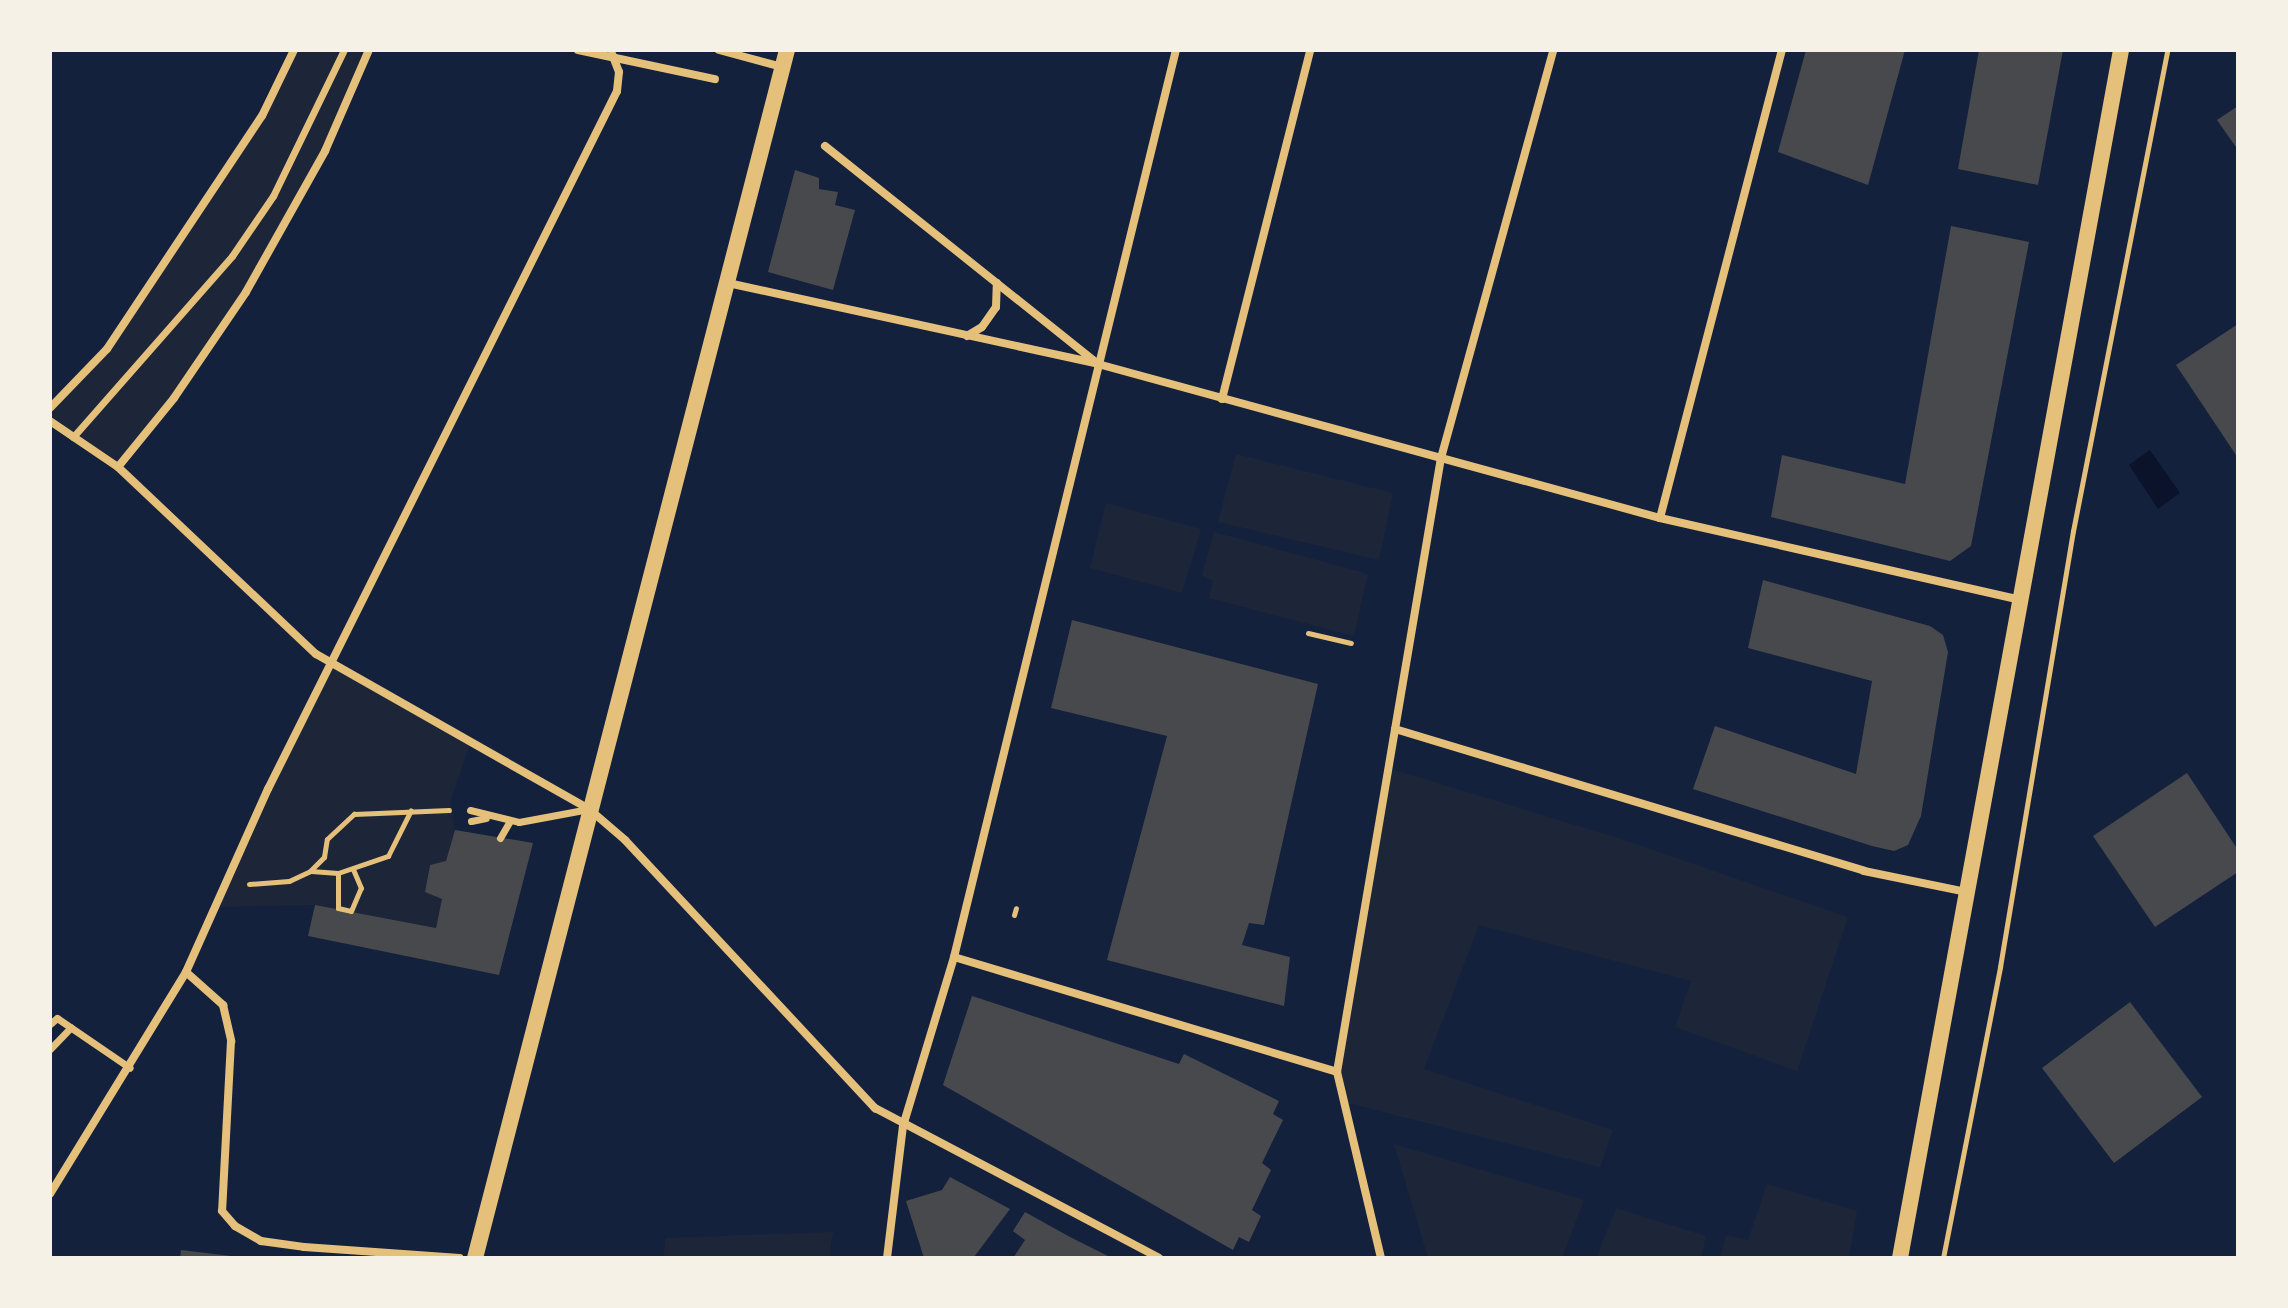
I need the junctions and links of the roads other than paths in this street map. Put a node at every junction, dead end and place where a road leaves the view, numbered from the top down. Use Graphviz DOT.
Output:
graph roads {
  1 [pos="294,50"];
  2 [pos="344,50"];
  3 [pos="369,50"];
  4 [pos="578,50"];
  5 [pos="719,50"];
  6 [pos="787,50"];
  7 [pos="1176,50"];
  8 [pos="1310,50"];
  9 [pos="1553,50"];
  10 [pos="1782,50"];
  11 [pos="2121,50"];
  12 [pos="612,54"];
  13 [pos="783,67"];
  14 [pos="715,79"];
  15 [pos="825,146"];
  16 [pos="728,283"];
  17 [pos="997,283"];
  18 [pos="966,336"];
  19 [pos="1098,364"];
  20 [pos="1222,399"];
  21 [pos="50,408"];
  22 [pos="50,421"];
  23 [pos="73,437"];
  24 [pos="1441,458"];
  25 [pos="118,467"];
  26 [pos="1660,518"];
  27 [pos="2020,600"];
  28 [pos="332,659"];
  29 [pos="1395,729"];
  30 [pos="589,809"];
  31 [pos="470,810"];
  32 [pos="486,818"];
  33 [pos="471,821"];
  34 [pos="510,821"];
  35 [pos="500,838"];
  36 [pos="1966,892"];
  37 [pos="954,957"];
  38 [pos="186,972"];
  39 [pos="50,1024"];
  40 [pos="71,1027"];
  41 [pos="50,1049"];
  42 [pos="130,1068"];
  43 [pos="1337,1072"];
  44 [pos="903,1126"];
  45 [pos="50,1194"];
  46 [pos="460,1258"];
  47 [pos="475,1258"];
  48 [pos="887,1258"];
  49 [pos="1159,1258"];
  50 [pos="1381,1258"];
  51 [pos="1900,1258"];
  1 -- 21 [label="street"];
  2 -- 23 [label="street"];
  3 -- 25 [label="street"];
  4 -- 12 [label="street"];
  5 -- 13 [label="street"];
  6 -- 13 [label="main road"];
  7 -- 19 [label="street"];
  8 -- 20 [label="street"];
  9 -- 24 [label="street"];
  10 -- 26 [label="street"];
  11 -- 27 [label="main road"];
  12 -- 14 [label="street"];
  12 -- 28 [label="street"];
  13 -- 16 [label="main road"];
  15 -- 17 [label="street"];
  16 -- 18 [label="street"];
  16 -- 30 [label="main road"];
  17 -- 18 [label="street"];
  17 -- 19 [label="street"];
  18 -- 19 [label="street"];
  19 -- 20 [label="street"];
  19 -- 37 [label="street"];
  20 -- 24 [label="street"];
  22 -- 23 [label="street"];
  23 -- 25 [label="street"];
  24 -- 26 [label="street"];
  24 -- 29 [label="street"];
  25 -- 28 [label="street"];
  26 -- 27 [label="street"];
  27 -- 36 [label="main road"];
  28 -- 30 [label="street"];
  28 -- 38 [label="street"];
  29 -- 36 [label="street"];
  29 -- 43 [label="street"];
  30 -- 34 [label="street"];
  30 -- 44 [label="street"];
  30 -- 47 [label="main road"];
  31 -- 32 [label="street"];
  32 -- 33 [label="street"];
  32 -- 34 [label="street"];
  34 -- 35 [label="street"];
  36 -- 51 [label="main road"];
  37 -- 43 [label="street"];
  37 -- 44 [label="street"];
  38 -- 42 [label="street"];
  38 -- 46 [label="street"];
  39 -- 40 [label="street"];
  40 -- 41 [label="street"];
  40 -- 42 [label="street"];
  42 -- 45 [label="street"];
  43 -- 50 [label="street"];
  44 -- 48 [label="street"];
  44 -- 49 [label="street"];
}
